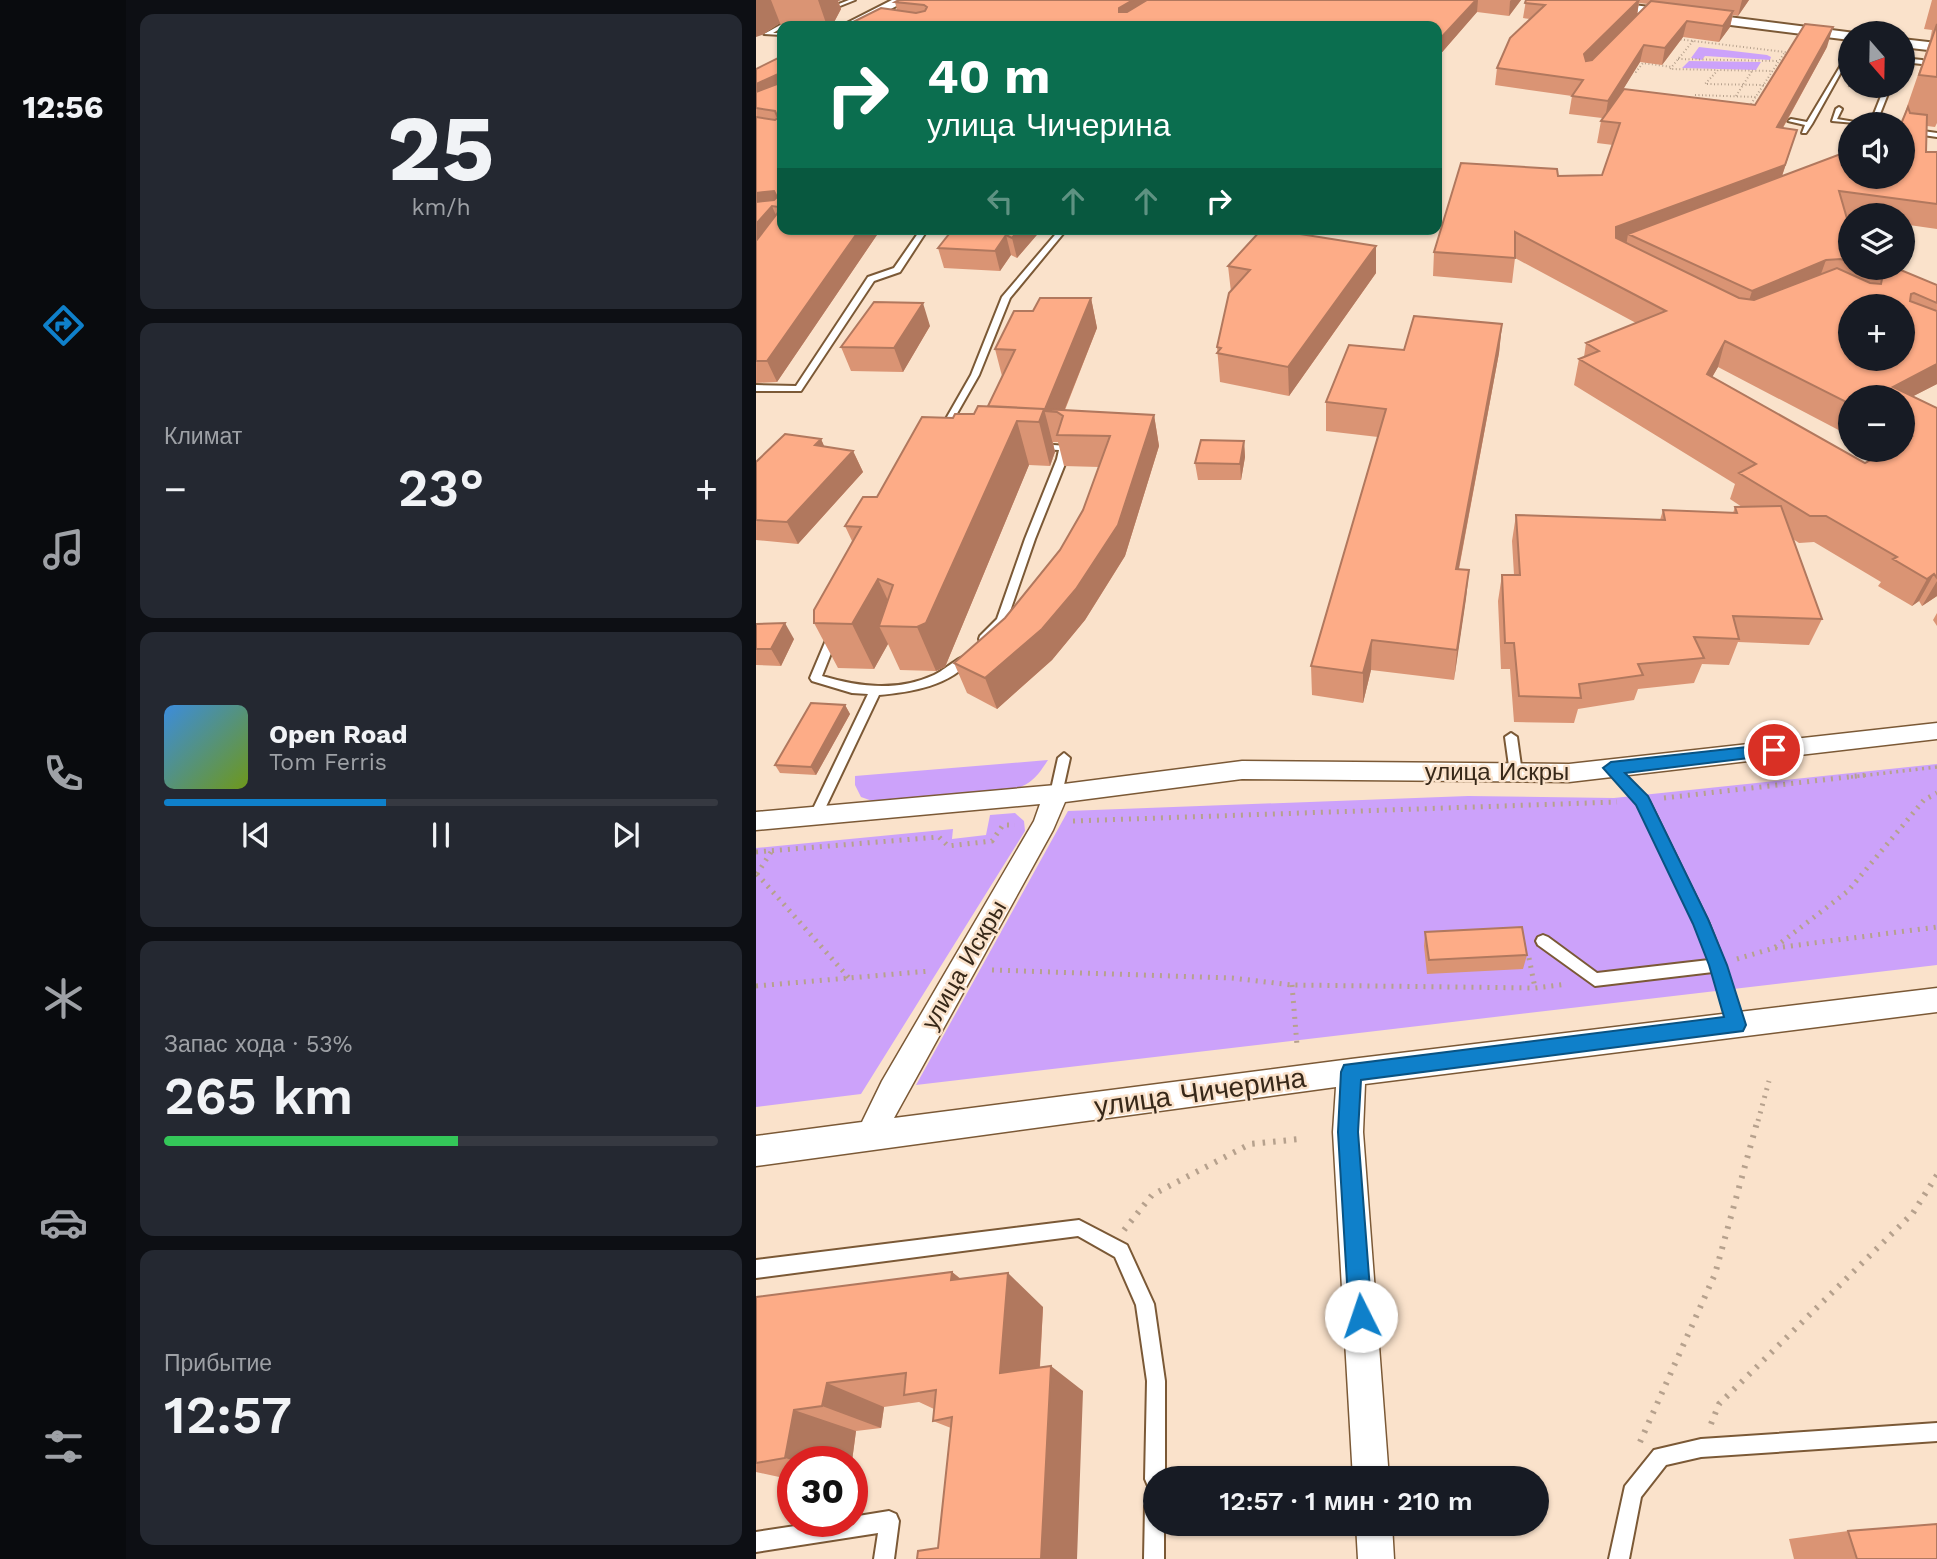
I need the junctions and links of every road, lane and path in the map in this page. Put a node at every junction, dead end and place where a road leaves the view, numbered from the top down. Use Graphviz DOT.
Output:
graph roads {
  1 [pos="853,0"];
  2 [pos="866,0"];
  3 [pos="1564,0"];
  4 [pos="899,2"];
  5 [pos="817,11"];
  6 [pos="863,21"];
  7 [pos="777,28"];
  8 [pos="766,34"];
  9 [pos="777,34"];
  10 [pos="756,35"];
  11 [pos="1838,35"];
  12 [pos="1667,37"];
  13 [pos="1693,41"];
  14 [pos="1915,44"];
  15 [pos="1937,47"];
  16 [pos="1785,52"];
  17 [pos="1796,54"];
  18 [pos="1678,60"];
  19 [pos="1779,61"];
  20 [pos="1915,61"];
  21 [pos="1922,62"];
  22 [pos="1672,67"];
  23 [pos="1625,70"];
  24 [pos="1718,70"];
  25 [pos="1753,70"];
  26 [pos="1773,71"];
  27 [pos="1838,72"];
  28 [pos="1831,84"];
  29 [pos="1743,85"];
  30 [pos="1763,85"];
  31 [pos="1838,85"];
  32 [pos="1695,95"];
  33 [pos="1736,96"];
  34 [pos="1756,97"];
  35 [pos="1738,106"];
  36 [pos="1750,106"];
  37 [pos="1839,109"];
  38 [pos="1746,113"];
  39 [pos="1814,115"];
  40 [pos="1835,118"];
  41 [pos="1791,121"];
  42 [pos="1838,121"];
  43 [pos="1809,124"];
  44 [pos="1804,132"];
  45 [pos="1915,132"];
  46 [pos="1937,135"];
  47 [pos="921,235"];
  48 [pos="1059,235"];
  49 [pos="756,388"];
  50 [pos="950,443"];
  51 [pos="1026,446"];
  52 [pos="840,616"];
  53 [pos="875,691"];
  54 [pos="1937,731"];
  55 [pos="1511,737"];
  56 [pos="1064,758"];
  57 [pos="1937,767"];
  58 [pos="1611,768"];
  59 [pos="1516,773"];
  60 [pos="1937,793"];
  61 [pos="1056,794"];
  62 [pos="1643,801"];
  63 [pos="816,816"];
  64 [pos="788,818"];
  65 [pos="756,821"];
  66 [pos="1045,823"];
  67 [pos="772,851"];
  68 [pos="756,852"];
  69 [pos="756,874"];
  70 [pos="1937,927"];
  71 [pos="1543,941"];
  72 [pos="1774,948"];
  73 [pos="1718,965"];
  74 [pos="941,970"];
  75 [pos="990,970"];
  76 [pos="850,979"];
  77 [pos="1595,980"];
  78 [pos="1292,985"];
  79 [pos="756,986"];
  80 [pos="1937,1000"];
  81 [pos="1736,1025"];
  82 [pos="1297,1045"];
  83 [pos="1351,1072"];
  84 [pos="1769,1081"];
  85 [pos="871,1135"];
  86 [pos="1300,1139"];
  87 [pos="756,1151"];
  88 [pos="1937,1175"];
  89 [pos="1112,1245"];
  90 [pos="756,1269"];
  91 [pos="1937,1432"];
  92 [pos="1701,1448"];
  93 [pos="1155,1466"];
  94 [pos="1370,1466"];
  95 [pos="1632,1493"];
  96 [pos="1154,1536"];
  97 [pos="1375,1536"];
  98 [pos="756,1542"];
  99 [pos="884,1559"];
  100 [pos="1154,1559"];
  101 [pos="1376,1559"];
  102 [pos="1619,1559"];
  1 -- 5 [label="lane"];
  2 -- 4 [label="lane"];
  3 -- 11 [label="main road"];
  4 -- 6 [label="main road"];
  7 -- 8 [label="lane"];
  8 -- 9 [label="lane"];
  8 -- 10 [label="lane"];
  12 -- 13 [label="path"];
  13 -- 16 [label="path"];
  13 -- 18 [label="path"];
  14 -- 15 [label="main road"];
  16 -- 17 [label="path"];
  16 -- 19 [label="path"];
  18 -- 19 [label="path"];
  18 -- 22 [label="path"];
  19 -- 26 [label="path"];
  20 -- 21 [label="lane"];
  22 -- 23 [label="path"];
  22 -- 24 [label="path"];
  24 -- 25 [label="path"];
  24 -- 29 [label="path"];
  25 -- 26 [label="path"];
  25 -- 29 [label="path"];
  26 -- 30 [label="path"];
  27 -- 28 [label="lane"];
  28 -- 31 [label="path"];
  28 -- 39 [label="lane"];
  29 -- 30 [label="path"];
  29 -- 33 [label="path"];
  30 -- 34 [label="path"];
  32 -- 33 [label="path"];
  33 -- 34 [label="path"];
  34 -- 36 [label="path"];
  35 -- 36 [label="path"];
  36 -- 38 [label="path"];
  37 -- 40 [label="lane"];
  39 -- 40 [label="lane"];
  39 -- 43 [label="lane"];
  40 -- 42 [label="lane"];
  41 -- 43 [label="lane"];
  43 -- 44 [label="lane"];
  45 -- 46 [label="lane"];
  47 -- 49 [label="lane"];
  48 -- 50 [label="lane"];
  51 -- 53 [label="lane"];
  52 -- 53 [label="lane"];
  53 -- 63 [label="lane"];
  54 -- 58 [label="street, улица Искры"];
  55 -- 59 [label="lane"];
  56 -- 61 [label="lane"];
  57 -- 62 [label="path"];
  58 -- 59 [label="street, улица Искры"];
  58 -- 62 [label="lane"];
  59 -- 61 [label="street, улица Искры"];
  60 -- 72 [label="path"];
  61 -- 63 [label="street, улица Искры"];
  61 -- 66 [label="street, улица Искры"];
  62 -- 66 [label="path"];
  62 -- 73 [label="lane"];
  63 -- 64 [label="street, улица Искры"];
  64 -- 65 [label="street, улица Искры"];
  64 -- 67 [label="path"];
  66 -- 67 [label="path"];
  66 -- 85 [label="street, улица Искры"];
  67 -- 68 [label="path"];
  67 -- 69 [label="path"];
  69 -- 76 [label="path"];
  70 -- 72 [label="path"];
  71 -- 77 [label="lane"];
  72 -- 73 [label="path"];
  73 -- 77 [label="lane"];
  73 -- 81 [label="lane"];
  74 -- 76 [label="path"];
  75 -- 78 [label="path"];
  76 -- 79 [label="path"];
  77 -- 78 [label="path"];
  78 -- 82 [label="path"];
  80 -- 81 [label="street, улица Чичерина"];
  81 -- 83 [label="street, улица Чичерина"];
  83 -- 85 [label="street, улица Чичерина"];
  83 -- 94 [label="street"];
  84 -- 95 [label="path"];
  85 -- 87 [label="street, улица Чичерина"];
  86 -- 89 [label="path"];
  88 -- 92 [label="path"];
  89 -- 90 [label="lane"];
  89 -- 93 [label="lane"];
  91 -- 92 [label="lane"];
  92 -- 95 [label="lane"];
  95 -- 102 [label="lane"];
  96 -- 100 [label="lane"];
  97 -- 101 [label="street"];
  98 -- 99 [label="lane"];
}
